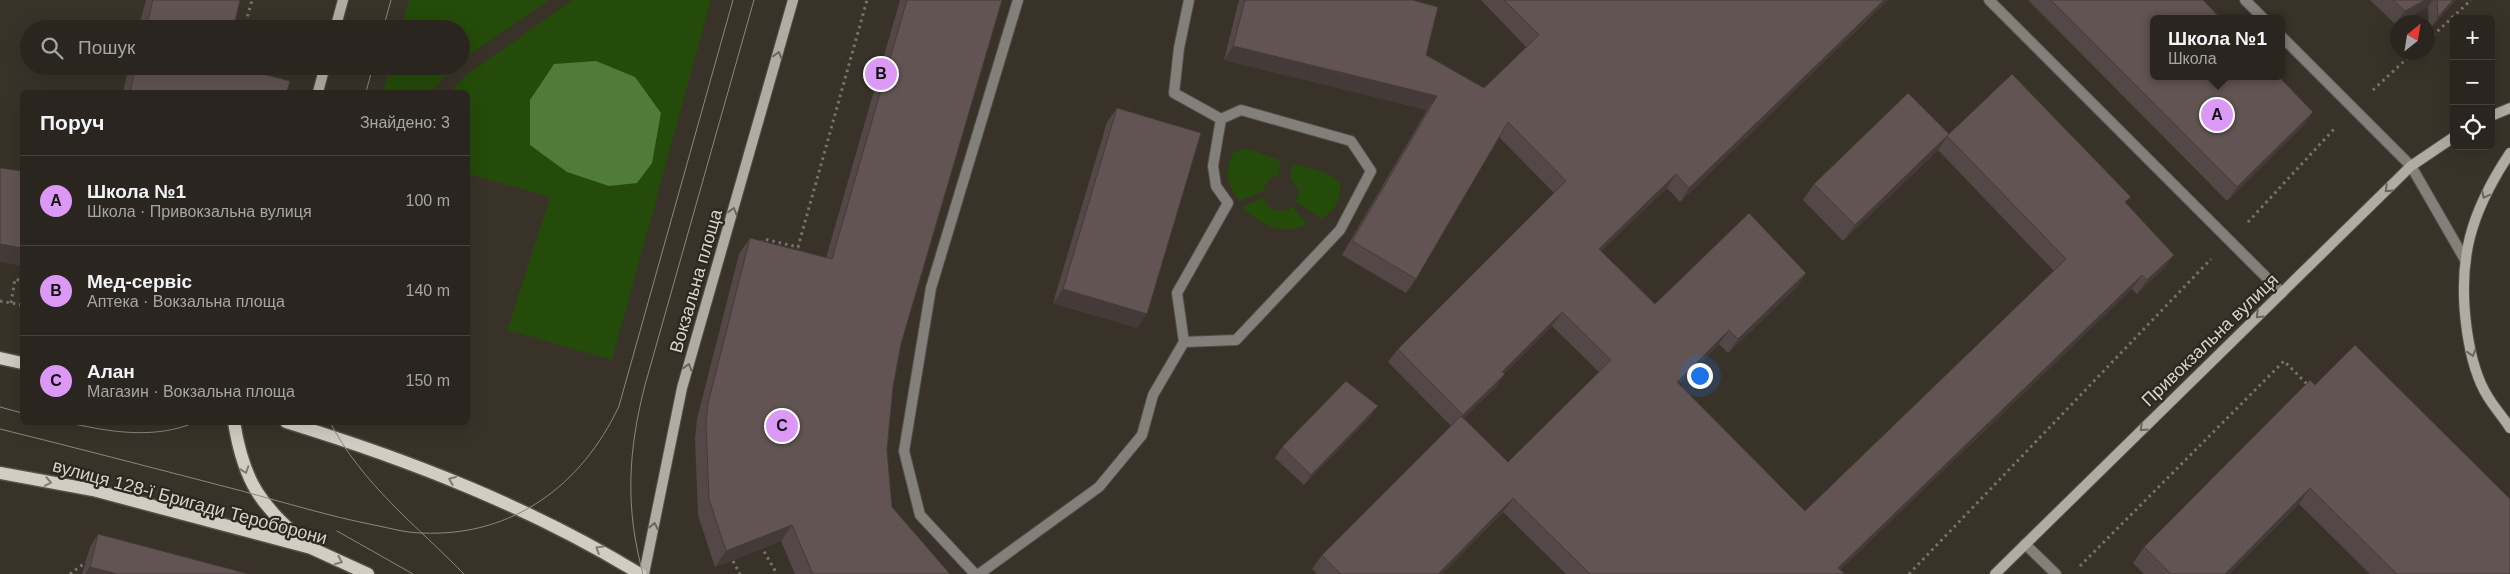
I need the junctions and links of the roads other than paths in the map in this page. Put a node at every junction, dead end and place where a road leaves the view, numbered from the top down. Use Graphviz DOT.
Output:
graph roads {
  1 [pos="343,0"];
  2 [pos="793,0"];
  3 [pos="1018,0"];
  4 [pos="1189,0"];
  5 [pos="1989,0"];
  6 [pos="2245,0"];
  7 [pos="2260,15"];
  8 [pos="338,20"];
  9 [pos="2285,40"];
  10 [pos="323,75"];
  11 [pos="319,90"];
  12 [pos="2510,108"];
  13 [pos="2495,114"];
  14 [pos="1221,119"];
  15 [pos="2450,141"];
  16 [pos="2510,154"];
  17 [pos="2411,166"];
  18 [pos="2464,258"];
  19 [pos="2282,292"];
  20 [pos="1184,342"];
  21 [pos="0,358"];
  22 [pos="20,363"];
  23 [pos="235,425"];
  24 [pos="296,425"];
  25 [pos="2510,428"];
  26 [pos="0,472"];
  27 [pos="2026,544"];
  28 [pos="311,548"];
  29 [pos="368,574"];
  30 [pos="642,574"];
  31 [pos="975,574"];
  32 [pos="979,574"];
  33 [pos="1995,574"];
  34 [pos="2056,574"];
  1 -- 8 [label="main road"];
  30 -- 2 [label="main road, Вокзальна площа, one-way"];
  3 -- 31 [label="lane"];
  4 -- 14 [label="lane"];
  5 -- 19 [label="lane"];
  6 -- 7 [label="lane"];
  9 -- 17 [label="lane"];
  10 -- 11 [label="main road"];
  12 -- 13 [label="main road"];
  14 -- 20 [label="lane"];
  14 -- 20 [label="lane"];
  15 -- 17 [label="main road, Привокзальна вулиця"];
  16 -- 18 [label="main road, one-way"];
  17 -- 18 [label="lane"];
  17 -- 19 [label="main road, Привокзальна вулиця, one-way"];
  18 -- 25 [label="main road, one-way"];
  19 -- 27 [label="main road, Привокзальна вулиця, one-way"];
  20 -- 32 [label="lane"];
  21 -- 22 [label="main road"];
  23 -- 28 [label="main road, one-way"];
  30 -- 24 [label="main road, one-way"];
  26 -- 28 [label="main road, вулиця 128-ї Бригади Тероборони, one-way"];
  27 -- 33 [label="main road, Привокзальна вулиця"];
  27 -- 34 [label="lane"];
  28 -- 29 [label="main road, вулиця 128-ї Бригади Тероборони, one-way"];
}
